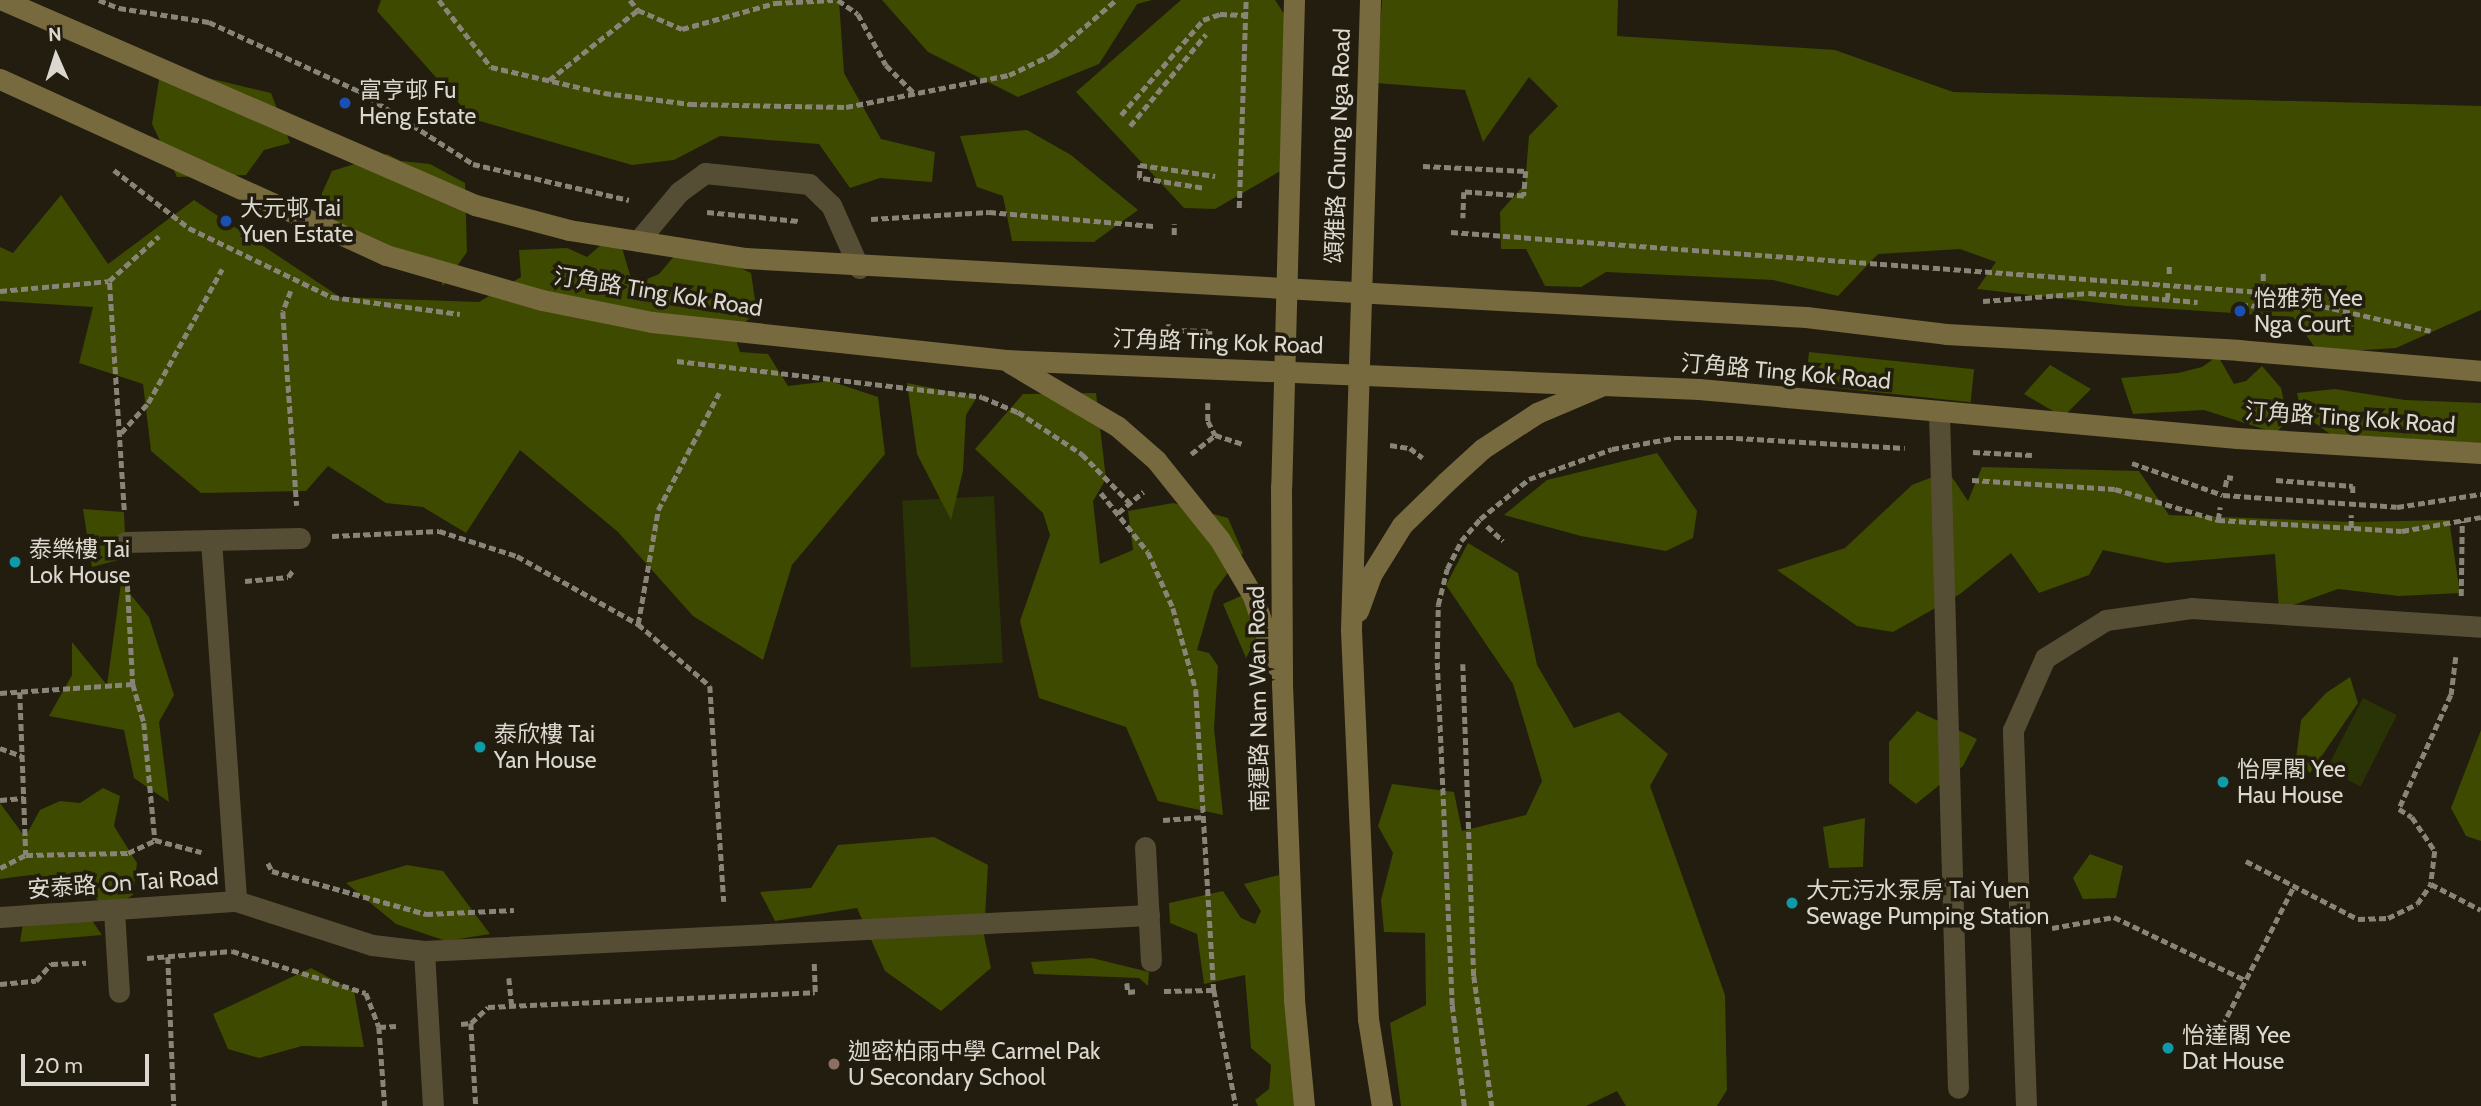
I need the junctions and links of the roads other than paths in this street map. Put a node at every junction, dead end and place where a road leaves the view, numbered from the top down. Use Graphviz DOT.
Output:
graph roads {
  1 [pos="3,0"];
  2 [pos="1294,0"];
  3 [pos="1370,0"];
  4 [pos="0,79"];
  5 [pos="638,241"];
  6 [pos="859,268"];
  7 [pos="1287,290"];
  8 [pos="1359,294"];
  9 [pos="1006,360"];
  10 [pos="2481,370"];
  11 [pos="1284,371"];
  12 [pos="1356,373"];
  13 [pos="1604,384"];
  14 [pos="1939,413"];
  15 [pos="2481,453"];
  16 [pos="300,538"];
  17 [pos="211,540"];
  18 [pos="125,542"];
  19 [pos="2471,626"];
  20 [pos="1351,629"];
  21 [pos="1282,684"];
  22 [pos="1145,848"];
  23 [pos="236,901"];
  24 [pos="114,911"];
  25 [pos="1149,915"];
  26 [pos="0,918"];
  27 [pos="424,951"];
  28 [pos="1151,961"];
  29 [pos="119,992"];
  30 [pos="1958,1088"];
  31 [pos="433,1106"];
  32 [pos="1304,1106"];
  33 [pos="1382,1106"];
  34 [pos="2026,1106"];
  1 -- 5 [label="main road, 汀角路 Ting Kok Road"];
  2 -- 7 [label="main road, 頌雅路 Chung Nga Road"];
  3 -- 8 [label="main road, 頌雅路 Chung Nga Road"];
  4 -- 9 [label="main road, 汀角路 Ting Kok Road"];
  5 -- 6 [label="main road, 汀角路 Ting Kok Road"];
  5 -- 6 [label="street"];
  6 -- 7 [label="main road, 汀角路 Ting Kok Road"];
  7 -- 8 [label="main road, 汀角路 Ting Kok Road"];
  7 -- 11 [label="main road, 南運路 Nam Wan Road"];
  8 -- 10 [label="main road, 汀角路 Ting Kok Road"];
  8 -- 12 [label="main road"];
  9 -- 11 [label="main road, 汀角路 Ting Kok Road"];
  9 -- 21 [label="main road"];
  11 -- 12 [label="main road, 汀角路 Ting Kok Road"];
  11 -- 21 [label="main road, 南運路 Nam Wan Road"];
  12 -- 13 [label="main road, 汀角路 Ting Kok Road"];
  12 -- 20 [label="main road"];
  13 -- 14 [label="main road, 汀角路 Ting Kok Road"];
  13 -- 20 [label="main road"];
  14 -- 15 [label="main road, 汀角路 Ting Kok Road"];
  14 -- 30 [label="street"];
  16 -- 17 [label="street"];
  17 -- 18 [label="street"];
  17 -- 23 [label="street"];
  19 -- 34 [label="street"];
  20 -- 33 [label="main road"];
  21 -- 32 [label="main road, 南運路 Nam Wan Road"];
  22 -- 25 [label="street"];
  23 -- 24 [label="street, 安泰路 On Tai Road"];
  23 -- 27 [label="street, 安泰路 On Tai Road"];
  24 -- 26 [label="street, 安泰路 On Tai Road"];
  24 -- 29 [label="street"];
  25 -- 27 [label="street, 安泰路 On Tai Road"];
  25 -- 28 [label="street"];
  27 -- 31 [label="street"];
}
